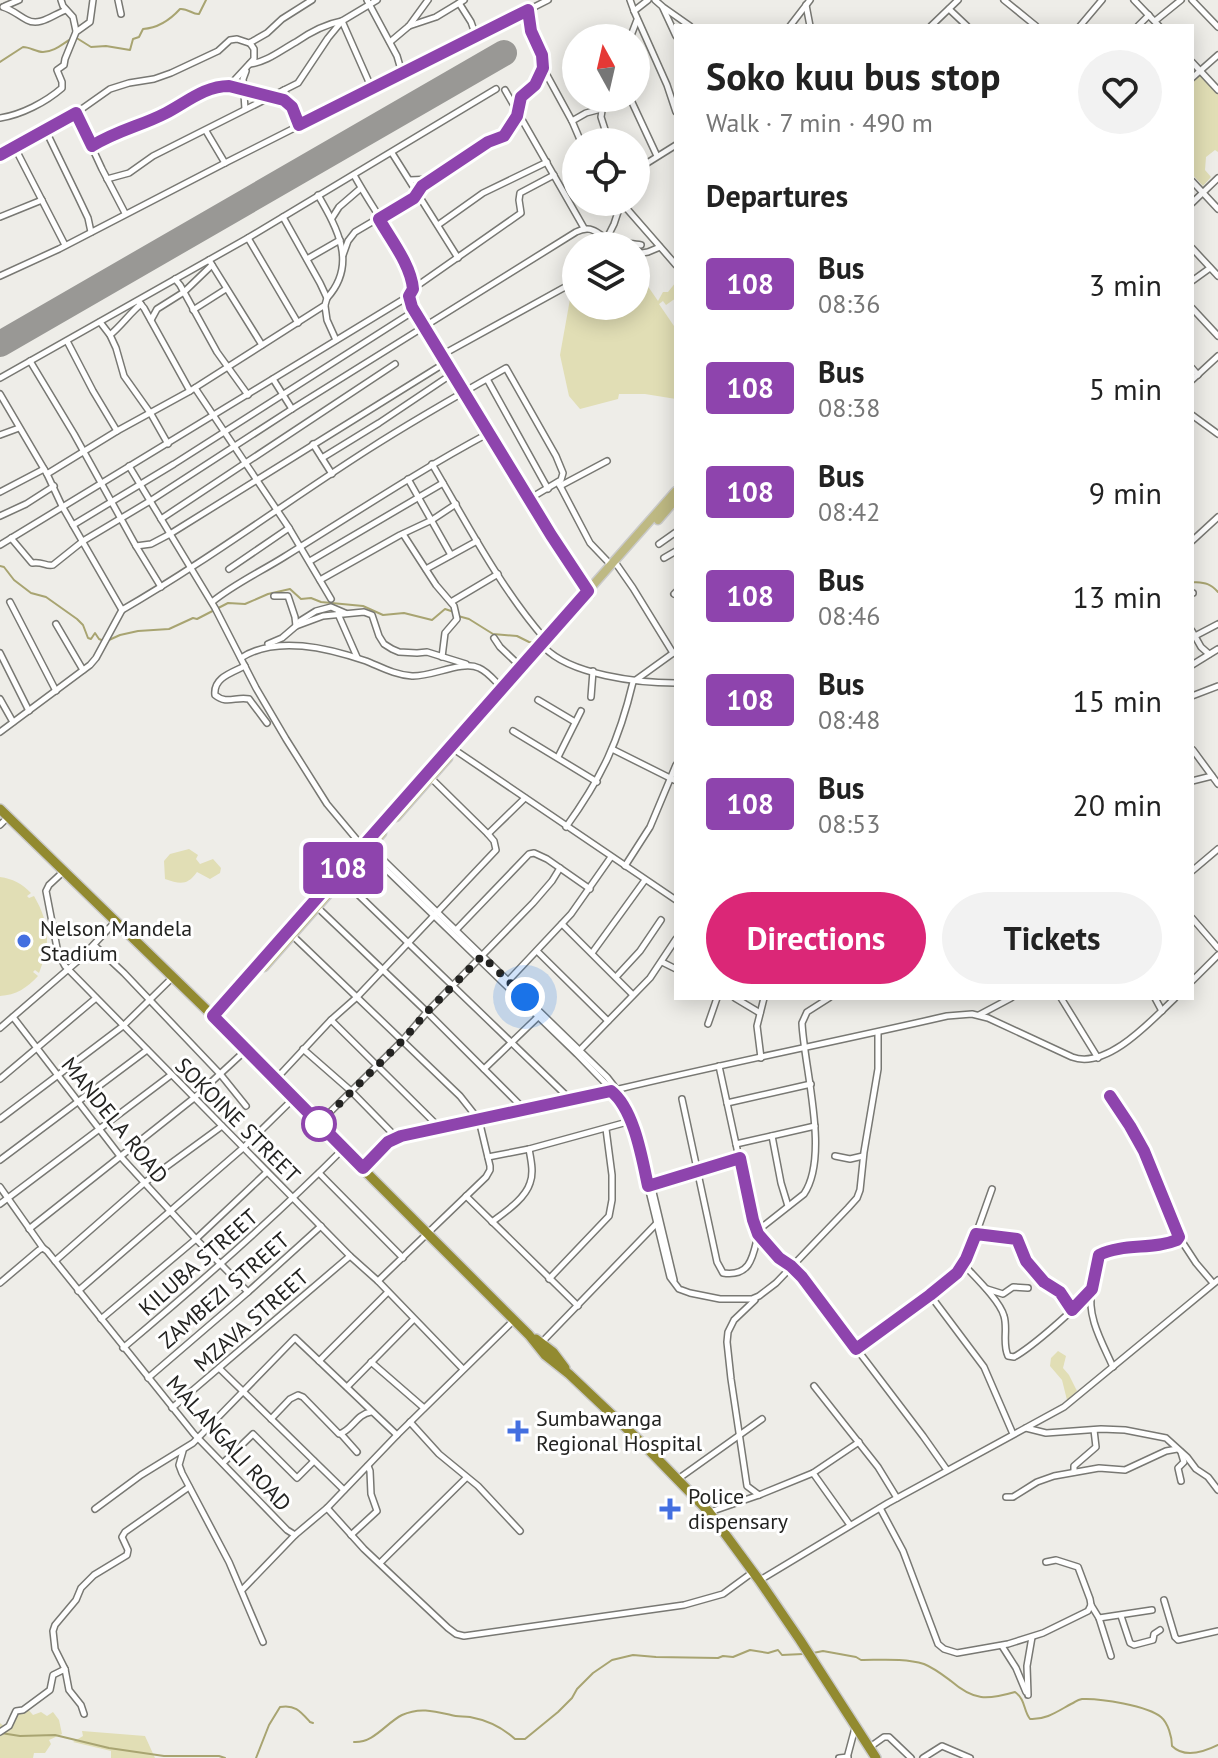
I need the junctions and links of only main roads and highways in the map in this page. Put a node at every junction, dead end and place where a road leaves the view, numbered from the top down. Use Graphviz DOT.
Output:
graph roads {
  1 [pos="674,493"];
  2 [pos="674,501"];
  3 [pos="614,565"];
  4 [pos="544,643"];
  5 [pos="428,776"];
  6 [pos="3,817"];
  7 [pos="365,846"];
  8 [pos="214,1018"];
  9 [pos="876,1758"];
  1 -- 3 [label="main road"];
  2 -- 3 [label="main road"];
  3 -- 4 [label="main road"];
  4 -- 5 [label="main road"];
  4 -- 5 [label="main road"];
  5 -- 7 [label="main road"];
  6 -- 8 [label="highway"];
  7 -- 8 [label="main road"];
  7 -- 8 [label="main road"];
  8 -- 9 [label="highway"];
}
